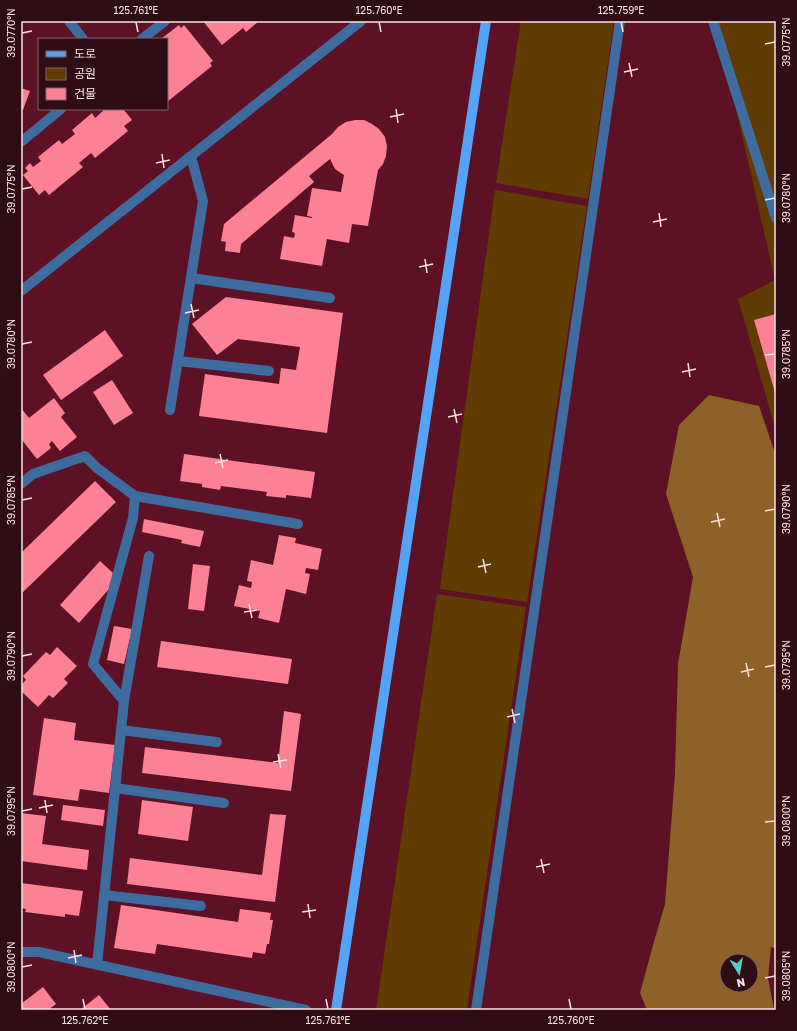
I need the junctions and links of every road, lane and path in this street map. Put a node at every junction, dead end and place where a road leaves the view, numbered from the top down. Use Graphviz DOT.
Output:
graph roads {
  1 [pos="69,21"];
  2 [pos="165,21"];
  3 [pos="361,21"];
  4 [pos="486,21"];
  5 [pos="620,21"];
  6 [pos="712,21"];
  7 [pos="81,38"];
  8 [pos="143,38"];
  9 [pos="60,110"];
  10 [pos="21,142"];
  11 [pos="191,156"];
  12 [pos="776,218"];
  13 [pos="191,278"];
  14 [pos="21,290"];
  15 [pos="330,298"];
  16 [pos="178,361"];
  17 [pos="269,371"];
  18 [pos="170,410"];
  19 [pos="21,484"];
  20 [pos="135,496"];
  21 [pos="298,524"];
  22 [pos="149,556"];
  23 [pos="124,701"];
  24 [pos="121,730"];
  25 [pos="218,742"];
  26 [pos="115,788"];
  27 [pos="224,803"];
  28 [pos="104,895"];
  29 [pos="201,906"];
  30 [pos="21,952"];
  31 [pos="97,965"];
  32 [pos="270,1006"];
  33 [pos="306,1010"];
  34 [pos="336,1010"];
  35 [pos="476,1010"];
  1 -- 7 [label="street"];
  2 -- 8 [label="street"];
  3 -- 11 [label="street"];
  4 -- 34 [label="main road"];
  5 -- 35 [label="street"];
  6 -- 12 [label="street"];
  9 -- 10 [label="street"];
  11 -- 13 [label="street"];
  11 -- 14 [label="street"];
  13 -- 15 [label="street"];
  13 -- 16 [label="street"];
  16 -- 17 [label="street"];
  16 -- 18 [label="street"];
  19 -- 20 [label="street"];
  20 -- 21 [label="street"];
  20 -- 23 [label="street"];
  22 -- 23 [label="street"];
  23 -- 24 [label="street"];
  24 -- 25 [label="street"];
  24 -- 26 [label="street"];
  26 -- 27 [label="street"];
  26 -- 28 [label="street"];
  28 -- 29 [label="street"];
  28 -- 31 [label="street"];
  30 -- 31 [label="street"];
  31 -- 32 [label="street"];
  32 -- 33 [label="street"];
}
